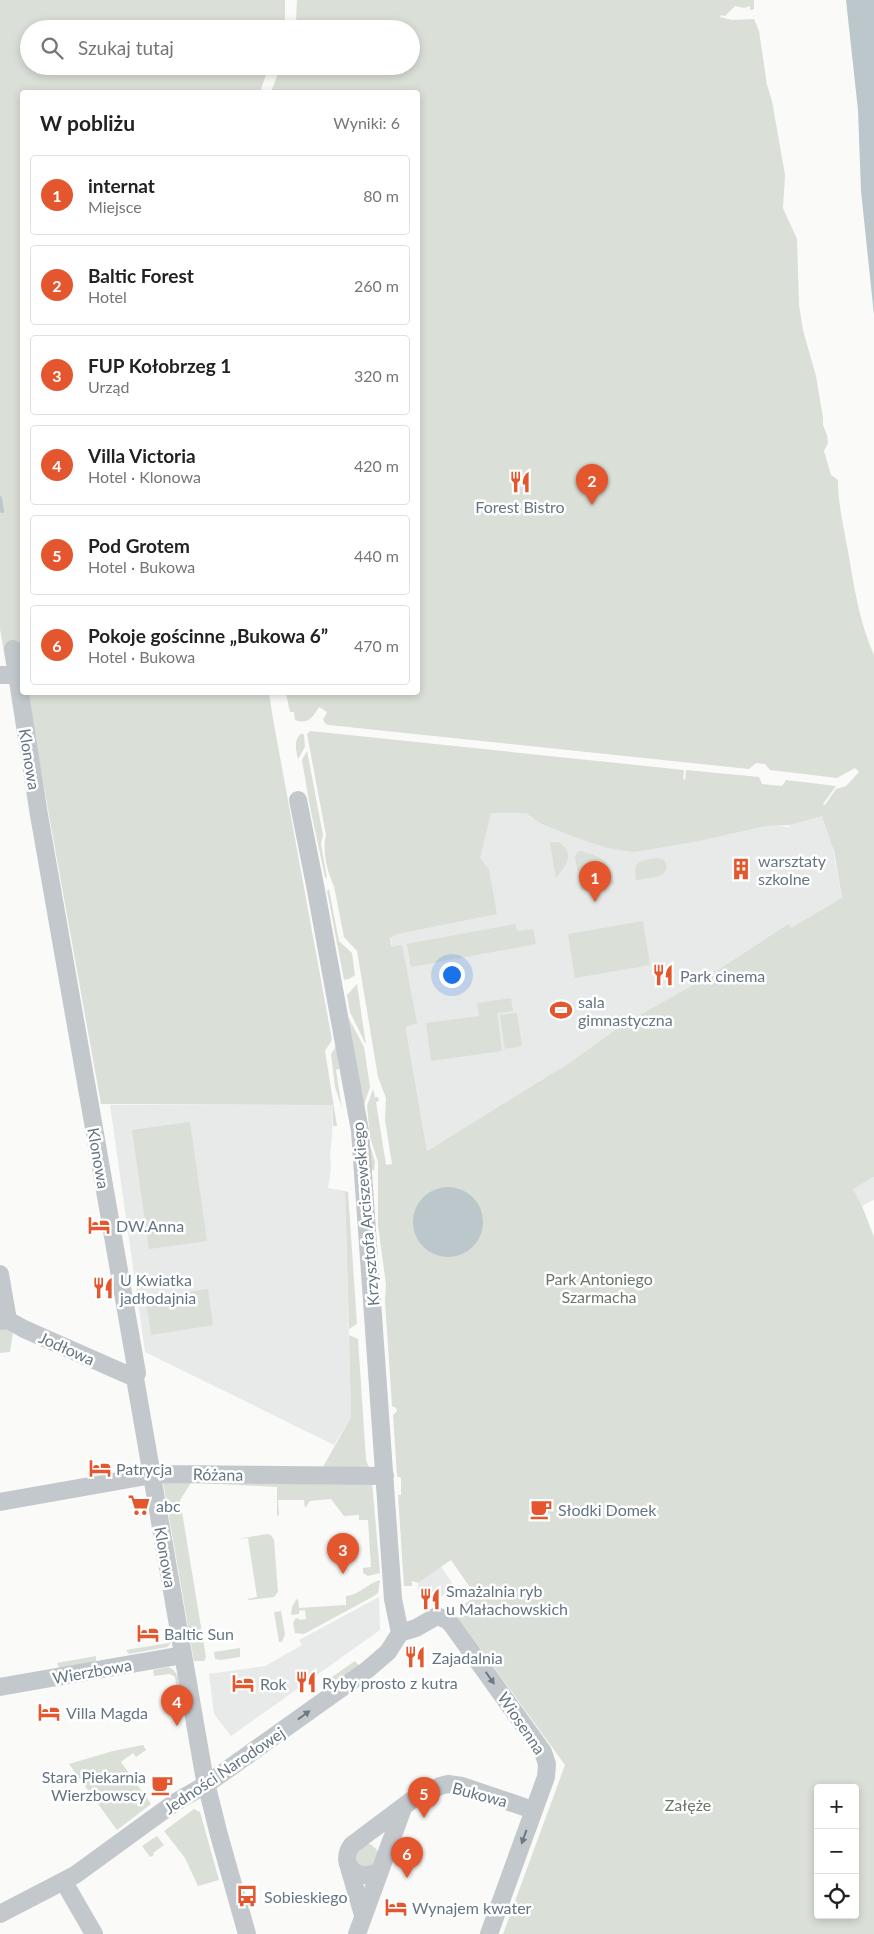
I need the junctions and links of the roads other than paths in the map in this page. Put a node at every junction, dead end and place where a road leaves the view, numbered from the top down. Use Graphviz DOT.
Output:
graph roads {
  1 [pos="13,649"];
  2 [pos="9,675"];
  3 [pos="298,800"];
  4 [pos="0,1274"];
  5 [pos="4,1320"];
  6 [pos="135,1378"];
  7 [pos="152,1476"];
  8 [pos="382,1476"];
  9 [pos="0,1502"];
  10 [pos="400,1633"];
  11 [pos="183,1655"];
  12 [pos="0,1687"];
  13 [pos="207,1784"];
  14 [pos="403,1808"];
  15 [pos="533,1810"];
  16 [pos="364,1836"];
  17 [pos="383,1863"];
  18 [pos="348,1864"];
  19 [pos="64,1882"];
  20 [pos="0,1914"];
  21 [pos="363,1916"];
  22 [pos="94,1934"];
  23 [pos="247,1934"];
  24 [pos="357,1934"];
  25 [pos="489,1934"];
  1 -- 2 [label="street, Klonowa"];
  2 -- 6 [label="street, Klonowa"];
  3 -- 8 [label="street, Krzysztofa Arciszewskiego"];
  4 -- 5 [label="street"];
  5 -- 6 [label="street, Jodłowa"];
  6 -- 7 [label="street, Klonowa"];
  7 -- 8 [label="street, Różana"];
  7 -- 9 [label="street, Różana"];
  7 -- 11 [label="street, Klonowa"];
  8 -- 10 [label="street, Krzysztofa Arciszewskiego"];
  13 -- 10 [label="street, Jedności Narodowej, one-way"];
  10 -- 15 [label="street, Wiosenna, one-way"];
  11 -- 12 [label="street, Wierzbowa"];
  11 -- 13 [label="street, Klonowa"];
  13 -- 19 [label="street, Jedności Narodowej"];
  13 -- 23 [label="street, Klonowa"];
  14 -- 15 [label="street, Bukowa"];
  14 -- 16 [label="street, Bukowa"];
  14 -- 17 [label="street"];
  15 -- 25 [label="street, Wiosenna, one-way"];
  16 -- 17 [label="street"];
  16 -- 18 [label="street, Bukowa"];
  17 -- 18 [label="street"];
  17 -- 21 [label="street"];
  18 -- 21 [label="street"];
  19 -- 20 [label="street, Jedności Narodowej"];
  19 -- 22 [label="street"];
  21 -- 24 [label="street"];
}
